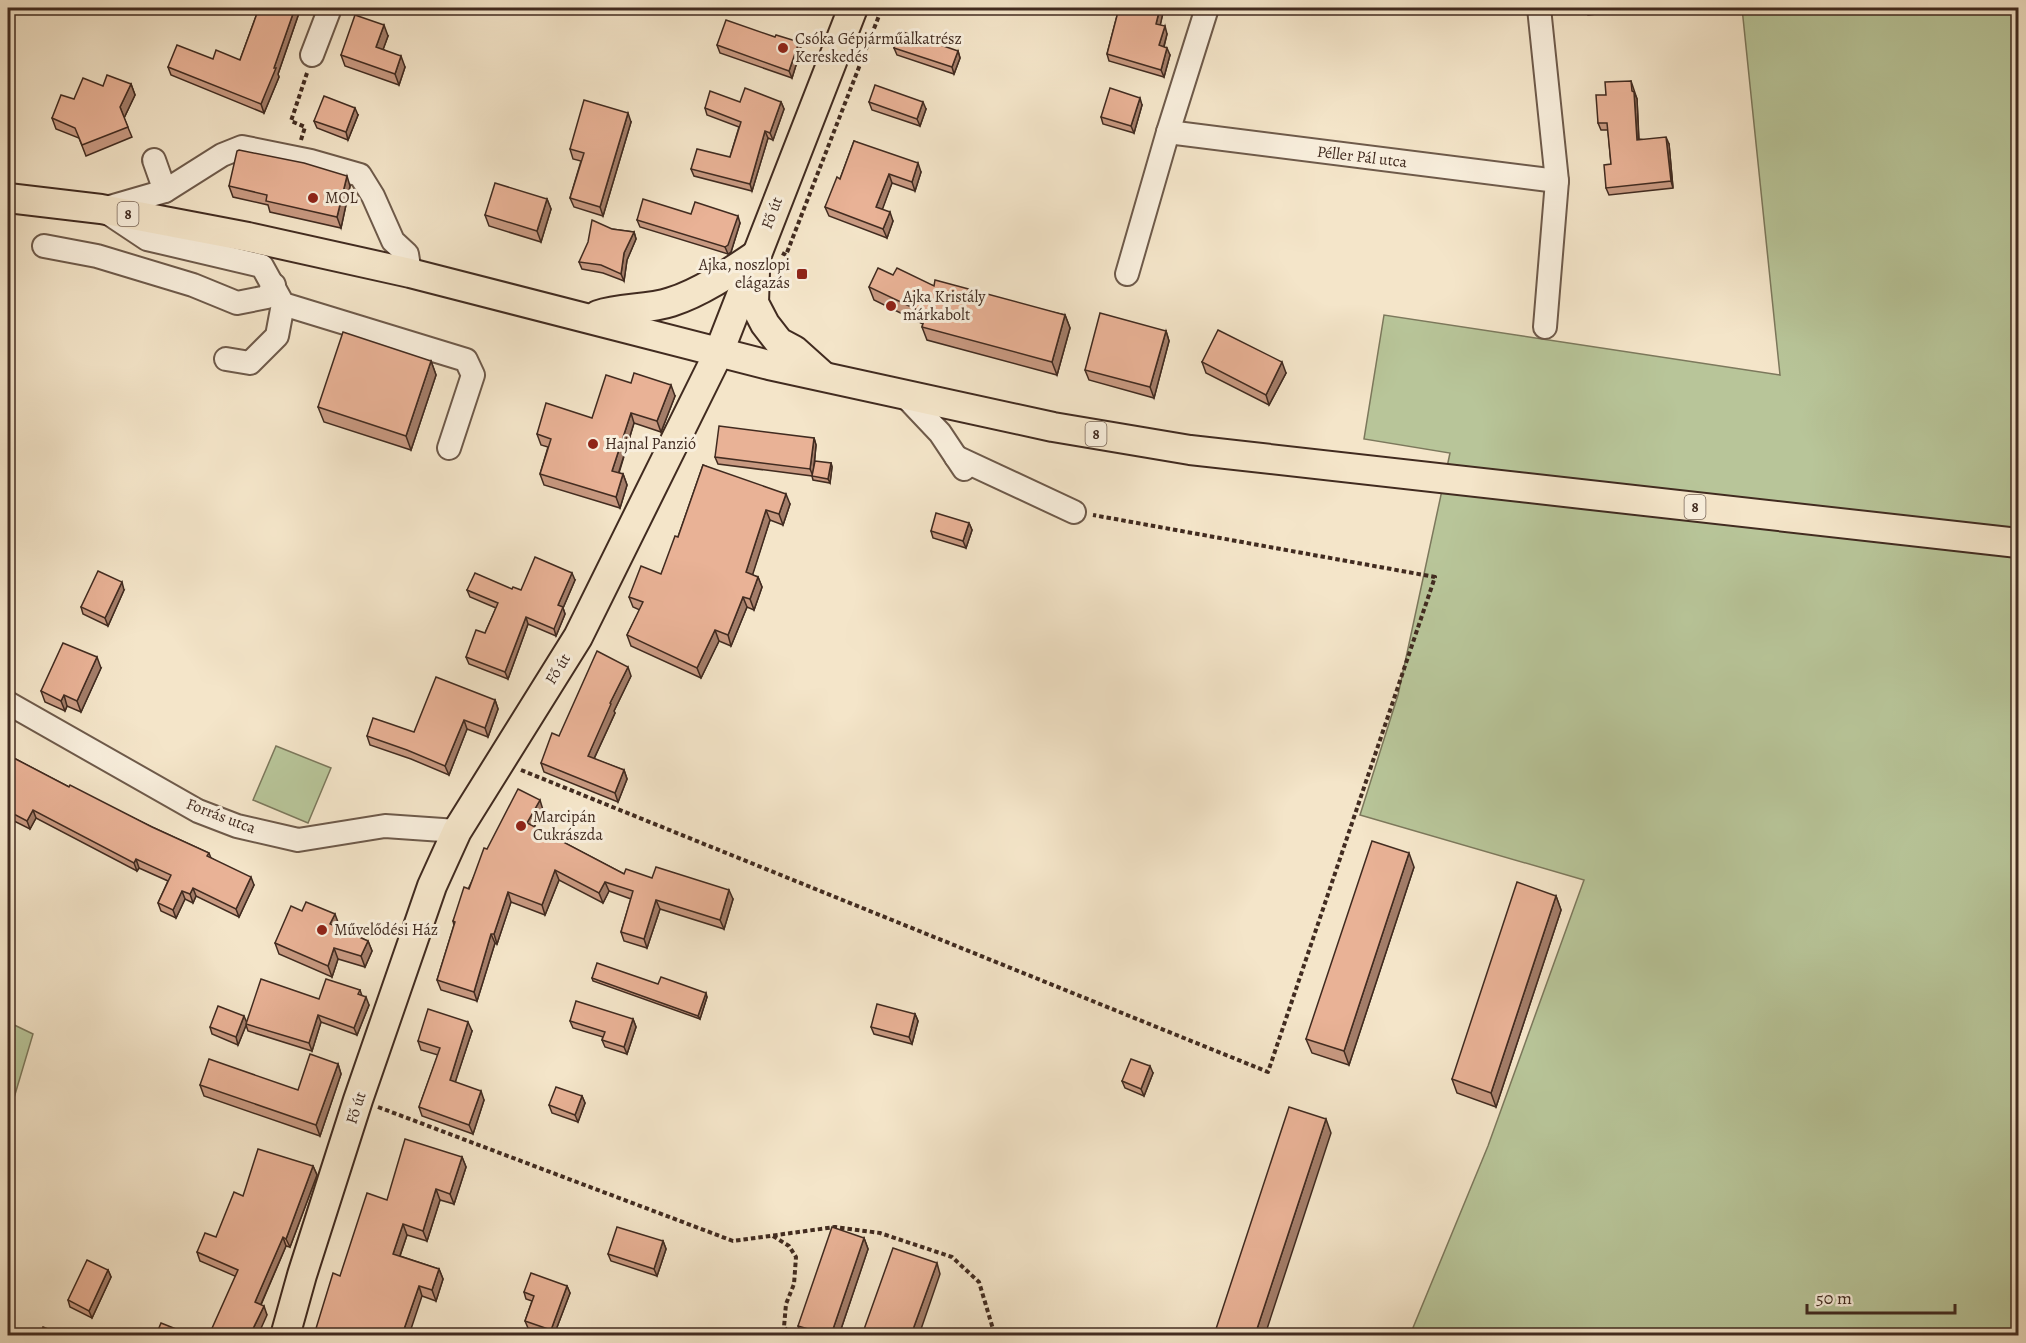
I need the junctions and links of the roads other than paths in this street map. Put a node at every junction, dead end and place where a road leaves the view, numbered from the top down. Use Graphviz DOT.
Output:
graph roads {
  1 [pos="330,8"];
  2 [pos="853,8"];
  3 [pos="1207,8"];
  4 [pos="1539,8"];
  5 [pos="312,55"];
  6 [pos="1168,132"];
  7 [pos="154,160"];
  8 [pos="1557,181"];
  9 [pos="165,191"];
  10 [pos="8,198"];
  11 [pos="101,209"];
  12 [pos="44,246"];
  13 [pos="756,255"];
  14 [pos="410,273"];
  15 [pos="1127,274"];
  16 [pos="279,295"];
  17 [pos="590,318"];
  18 [pos="1545,327"];
  19 [pos="719,352"];
  20 [pos="226,359"];
  21 [pos="824,377"];
  22 [pos="904,396"];
  23 [pos="449,448"];
  24 [pos="1074,512"];
  25 [pos="2019,543"];
  26 [pos="8,703"];
  27 [pos="458,831"];
  28 [pos="285,1335"];
  1 -- 5 [label="street"];
  2 -- 13 [label="main road, Fő út"];
  3 -- 6 [label="street"];
  4 -- 8 [label="street"];
  6 -- 8 [label="street, Péller Pál utca"];
  6 -- 15 [label="street"];
  7 -- 9 [label="street"];
  8 -- 18 [label="street"];
  9 -- 11 [label="street"];
  9 -- 14 [label="street"];
  10 -- 11 [label="main road, 8"];
  11 -- 14 [label="main road, 8"];
  11 -- 16 [label="street"];
  12 -- 16 [label="street"];
  13 -- 17 [label="main road"];
  13 -- 19 [label="main road, Fő út"];
  13 -- 21 [label="main road"];
  14 -- 17 [label="main road, 8"];
  16 -- 20 [label="street"];
  16 -- 23 [label="street"];
  17 -- 19 [label="main road, 8"];
  19 -- 21 [label="main road, 8"];
  19 -- 27 [label="main road, Fő út"];
  21 -- 22 [label="main road, 8"];
  22 -- 24 [label="street"];
  22 -- 25 [label="main road, 8"];
  26 -- 27 [label="street, Forrás utca"];
  27 -- 28 [label="main road, Fő út"];
}
